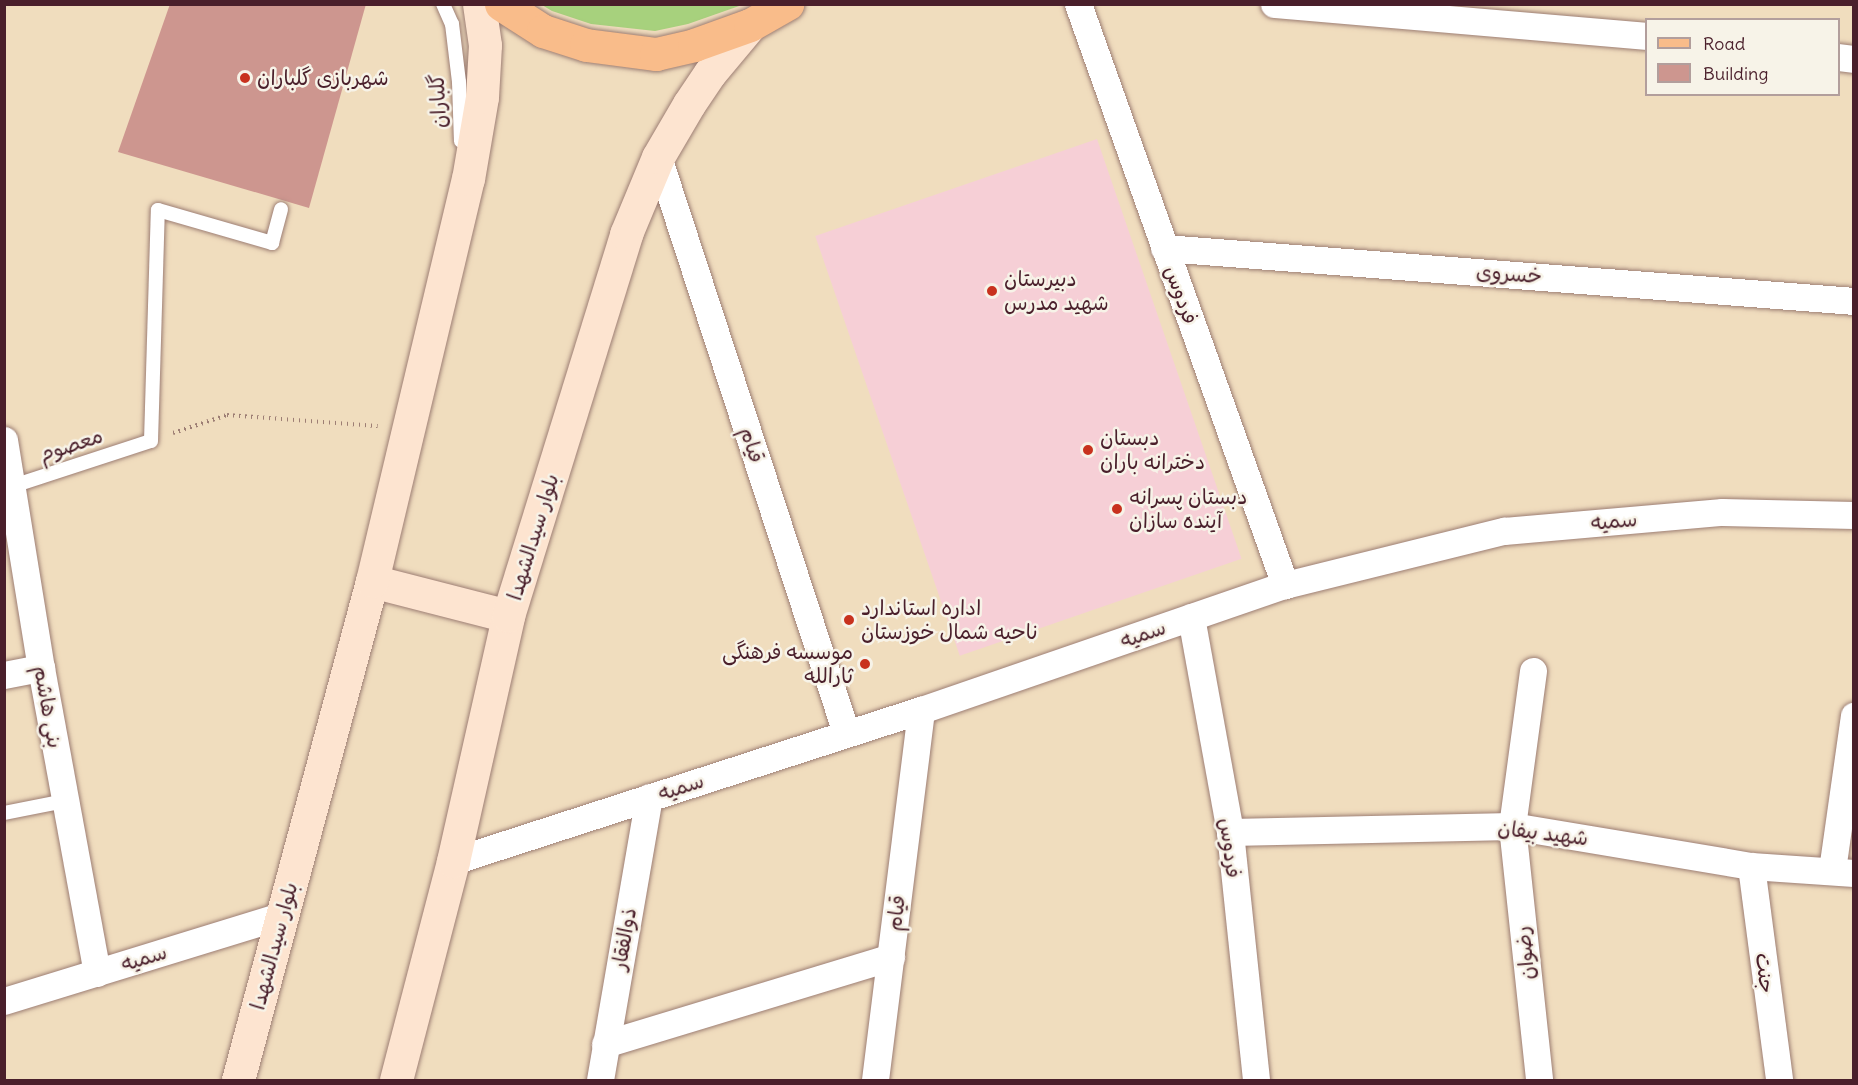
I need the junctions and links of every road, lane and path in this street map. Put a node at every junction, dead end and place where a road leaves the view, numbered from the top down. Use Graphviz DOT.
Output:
graph roads {
  1 [pos="443,4"];
  2 [pos="479,4"];
  3 [pos="501,4"];
  4 [pos="787,4"];
  5 [pos="1078,4"];
  6 [pos="1274,4"];
  7 [pos="750,25"];
  8 [pos="1645,36"];
  9 [pos="658,158"];
  10 [pos="463,198"];
  11 [pos="280,209"];
  12 [pos="1164,248"];
  13 [pos="1854,301"];
  14 [pos="408,428"];
  15 [pos="4,440"];
  16 [pos="151,441"];
  17 [pos="8,487"];
  18 [pos="1854,515"];
  19 [pos="372,581"];
  20 [pos="1285,585"];
  21 [pos="508,616"];
  22 [pos="1191,617"];
  23 [pos="41,668"];
  24 [pos="1533,671"];
  25 [pos="4,675"];
  26 [pos="921,710"];
  27 [pos="1854,716"];
  28 [pos="846,733"];
  29 [pos="649,797"];
  30 [pos="65,801"];
  31 [pos="4,813"];
  32 [pos="1512,826"];
  33 [pos="1230,832"];
  34 [pos="453,861"];
  35 [pos="1751,866"];
  36 [pos="1843,872"];
  37 [pos="283,915"];
  38 [pos="891,957"];
  39 [pos="97,973"];
  40 [pos="4,1001"];
  41 [pos="605,1044"];
  42 [pos="238,1080"];
  43 [pos="396,1080"];
  44 [pos="600,1080"];
  45 [pos="875,1080"];
  46 [pos="1256,1080"];
  47 [pos="1539,1080"];
  48 [pos="1779,1080"];
  1 -- 10 [label="lane, گلباران"];
  2 -- 10 [label="main road, بلوار سیدالشهدا"];
  3 -- 7 [label="main road"];
  4 -- 7 [label="main road"];
  5 -- 12 [label="street, فردوس"];
  6 -- 8 [label="street"];
  7 -- 9 [label="main road, بلوار سیدالشهدا"];
  9 -- 21 [label="main road, بلوار سیدالشهدا"];
  9 -- 28 [label="street, قیام"];
  10 -- 14 [label="main road, بلوار سیدالشهدا"];
  11 -- 16 [label="lane"];
  12 -- 13 [label="street, خسروی"];
  12 -- 20 [label="street, فردوس"];
  14 -- 16 [label="path"];
  14 -- 19 [label="main road, بلوار سیدالشهدا"];
  15 -- 17 [label="street, بنی هاشم"];
  16 -- 17 [label="lane, معصوم"];
  17 -- 23 [label="street, بنی هاشم"];
  18 -- 20 [label="street, سمیه"];
  19 -- 21 [label="main road"];
  19 -- 37 [label="main road, بلوار سیدالشهدا"];
  20 -- 22 [label="street, سمیه"];
  21 -- 34 [label="main road, بلوار سیدالشهدا"];
  22 -- 26 [label="street, سمیه"];
  22 -- 33 [label="street, فردوس"];
  23 -- 25 [label="street"];
  23 -- 30 [label="street, بنی هاشم"];
  24 -- 32 [label="street, رضوان"];
  26 -- 28 [label="street, سمیه"];
  26 -- 38 [label="street, قیام"];
  27 -- 36 [label="street"];
  28 -- 29 [label="street, سمیه"];
  29 -- 34 [label="street, سمیه"];
  29 -- 41 [label="street, ذوالفقار"];
  30 -- 31 [label="lane"];
  30 -- 39 [label="street, بنی هاشم"];
  32 -- 33 [label="street, شهید بیفان"];
  32 -- 35 [label="street, شهید بیفان"];
  32 -- 47 [label="street, رضوان"];
  33 -- 46 [label="street, فردوس"];
  34 -- 43 [label="main road, بلوار سیدالشهدا"];
  35 -- 36 [label="street, شهید بیفان"];
  35 -- 48 [label="street, جنت"];
  37 -- 39 [label="street, سمیه"];
  37 -- 42 [label="main road, بلوار سیدالشهدا"];
  38 -- 41 [label="street"];
  38 -- 45 [label="street, قیام"];
  39 -- 40 [label="street, سمیه"];
  41 -- 44 [label="street, ذوالفقار"];
}
